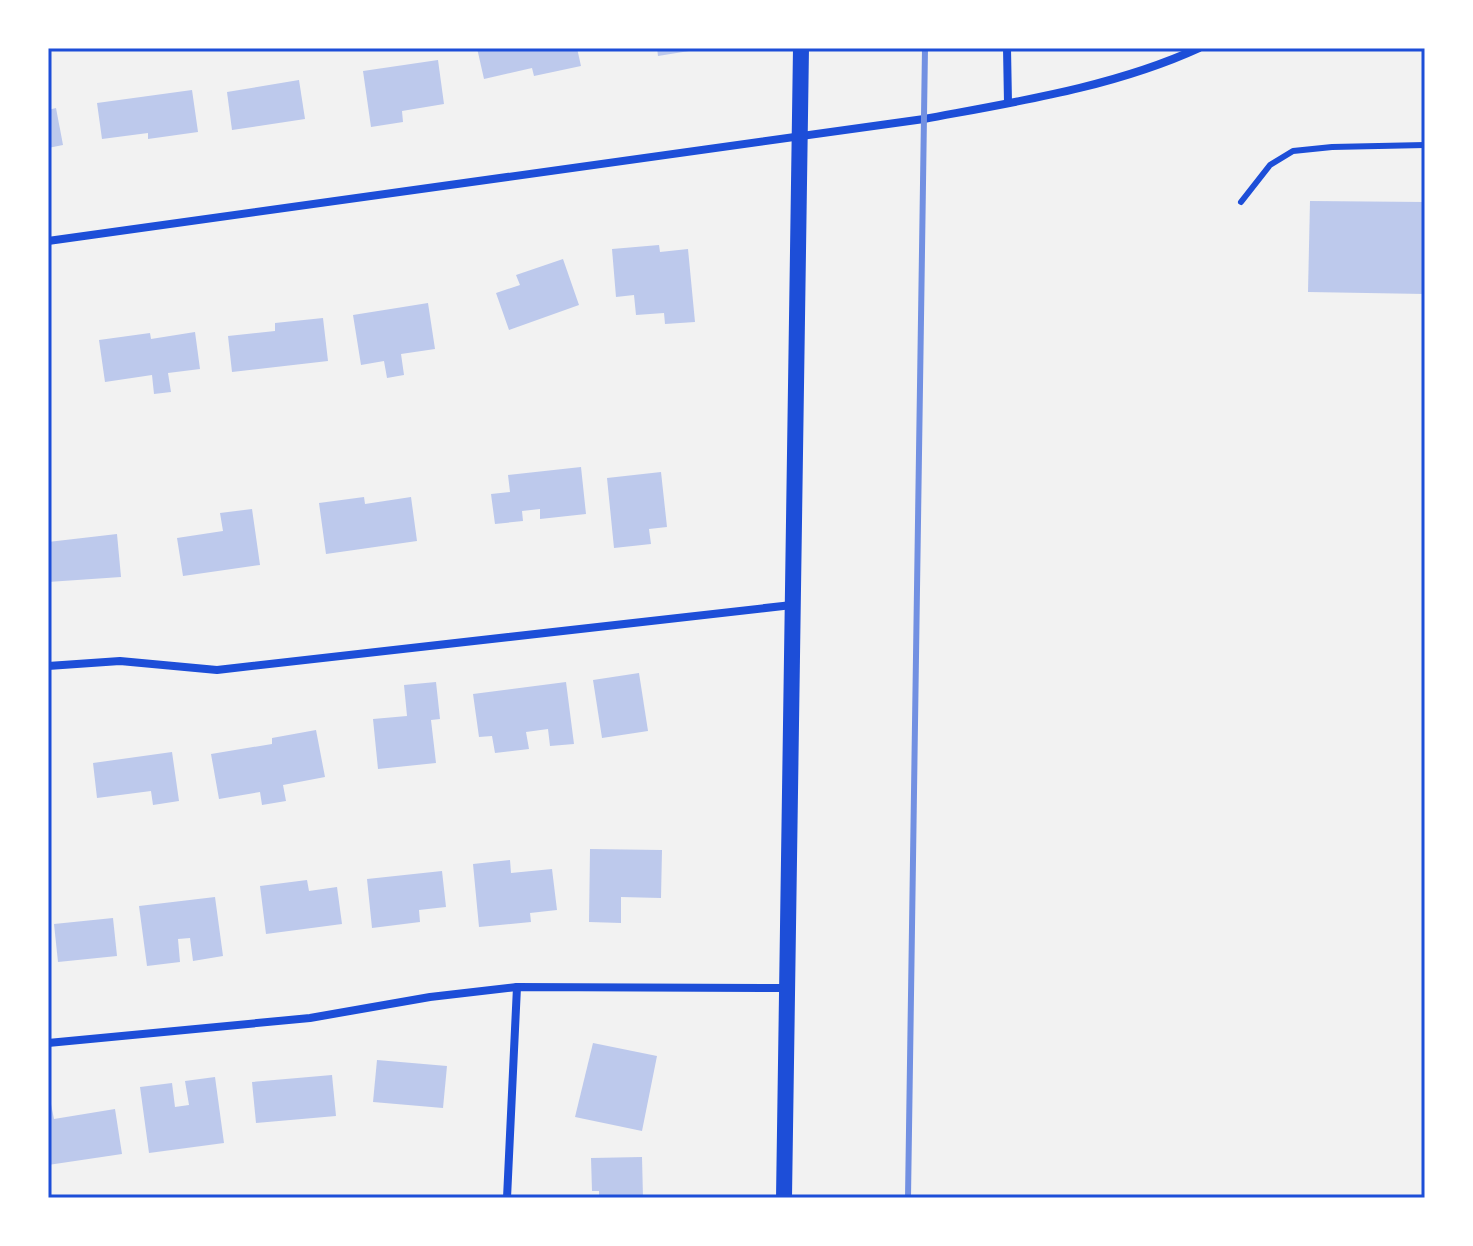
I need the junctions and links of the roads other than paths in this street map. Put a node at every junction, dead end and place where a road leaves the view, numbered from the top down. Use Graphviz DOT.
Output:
graph roads {
  1 [pos="801,48"];
  2 [pos="1007,48"];
  3 [pos="1199,48"];
  4 [pos="1008,103"];
  5 [pos="798,136"];
  6 [pos="1425,145"];
  7 [pos="1241,202"];
  8 [pos="48,241"];
  9 [pos="792,605"];
  10 [pos="48,666"];
  11 [pos="517,987"];
  12 [pos="786,988"];
  13 [pos="48,1043"];
  14 [pos="507,1198"];
  15 [pos="784,1198"];
  1 -- 5 [label="main road"];
  2 -- 4 [label="street"];
  3 -- 4 [label="street"];
  4 -- 5 [label="street"];
  5 -- 8 [label="street"];
  5 -- 9 [label="main road"];
  6 -- 7 [label="lane"];
  9 -- 10 [label="street"];
  9 -- 12 [label="main road"];
  11 -- 12 [label="street"];
  11 -- 13 [label="street"];
  11 -- 14 [label="street"];
  12 -- 15 [label="main road"];
}
